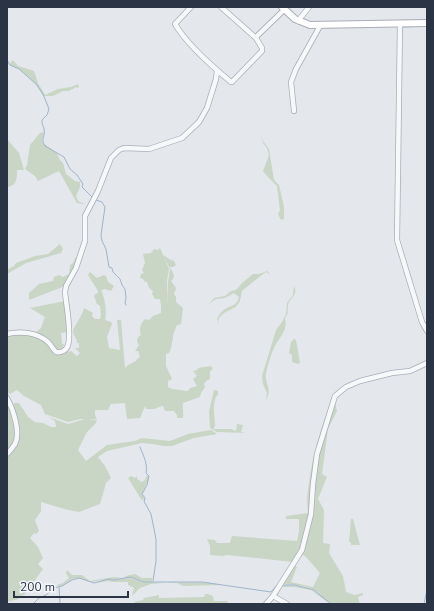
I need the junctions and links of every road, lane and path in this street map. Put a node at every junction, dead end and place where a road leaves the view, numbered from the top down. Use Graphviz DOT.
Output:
graph roads {
  1 [pos="191,7"];
  2 [pos="221,7"];
  3 [pos="309,7"];
  4 [pos="283,8"];
  5 [pos="298,21"];
  6 [pos="427,23"];
  7 [pos="400,24"];
  8 [pos="320,26"];
  9 [pos="256,38"];
  10 [pos="217,71"];
  11 [pos="294,111"];
  12 [pos="427,331"];
  13 [pos="7,334"];
  14 [pos="427,363"];
  15 [pos="7,398"];
  16 [pos="7,454"];
  17 [pos="273,596"];
  18 [pos="266,604"];
  19 [pos="287,604"];
  1 -- 10 [label="street"];
  2 -- 9 [label="street"];
  3 -- 5 [label="street"];
  4 -- 5 [label="main road"];
  4 -- 9 [label="street"];
  5 -- 8 [label="main road"];
  6 -- 7 [label="main road"];
  7 -- 8 [label="main road"];
  7 -- 12 [label="street"];
  8 -- 11 [label="street"];
  9 -- 10 [label="street"];
  10 -- 13 [label="street"];
  14 -- 17 [label="street"];
  15 -- 16 [label="street"];
  17 -- 18 [label="street"];
  17 -- 19 [label="street"];
}
